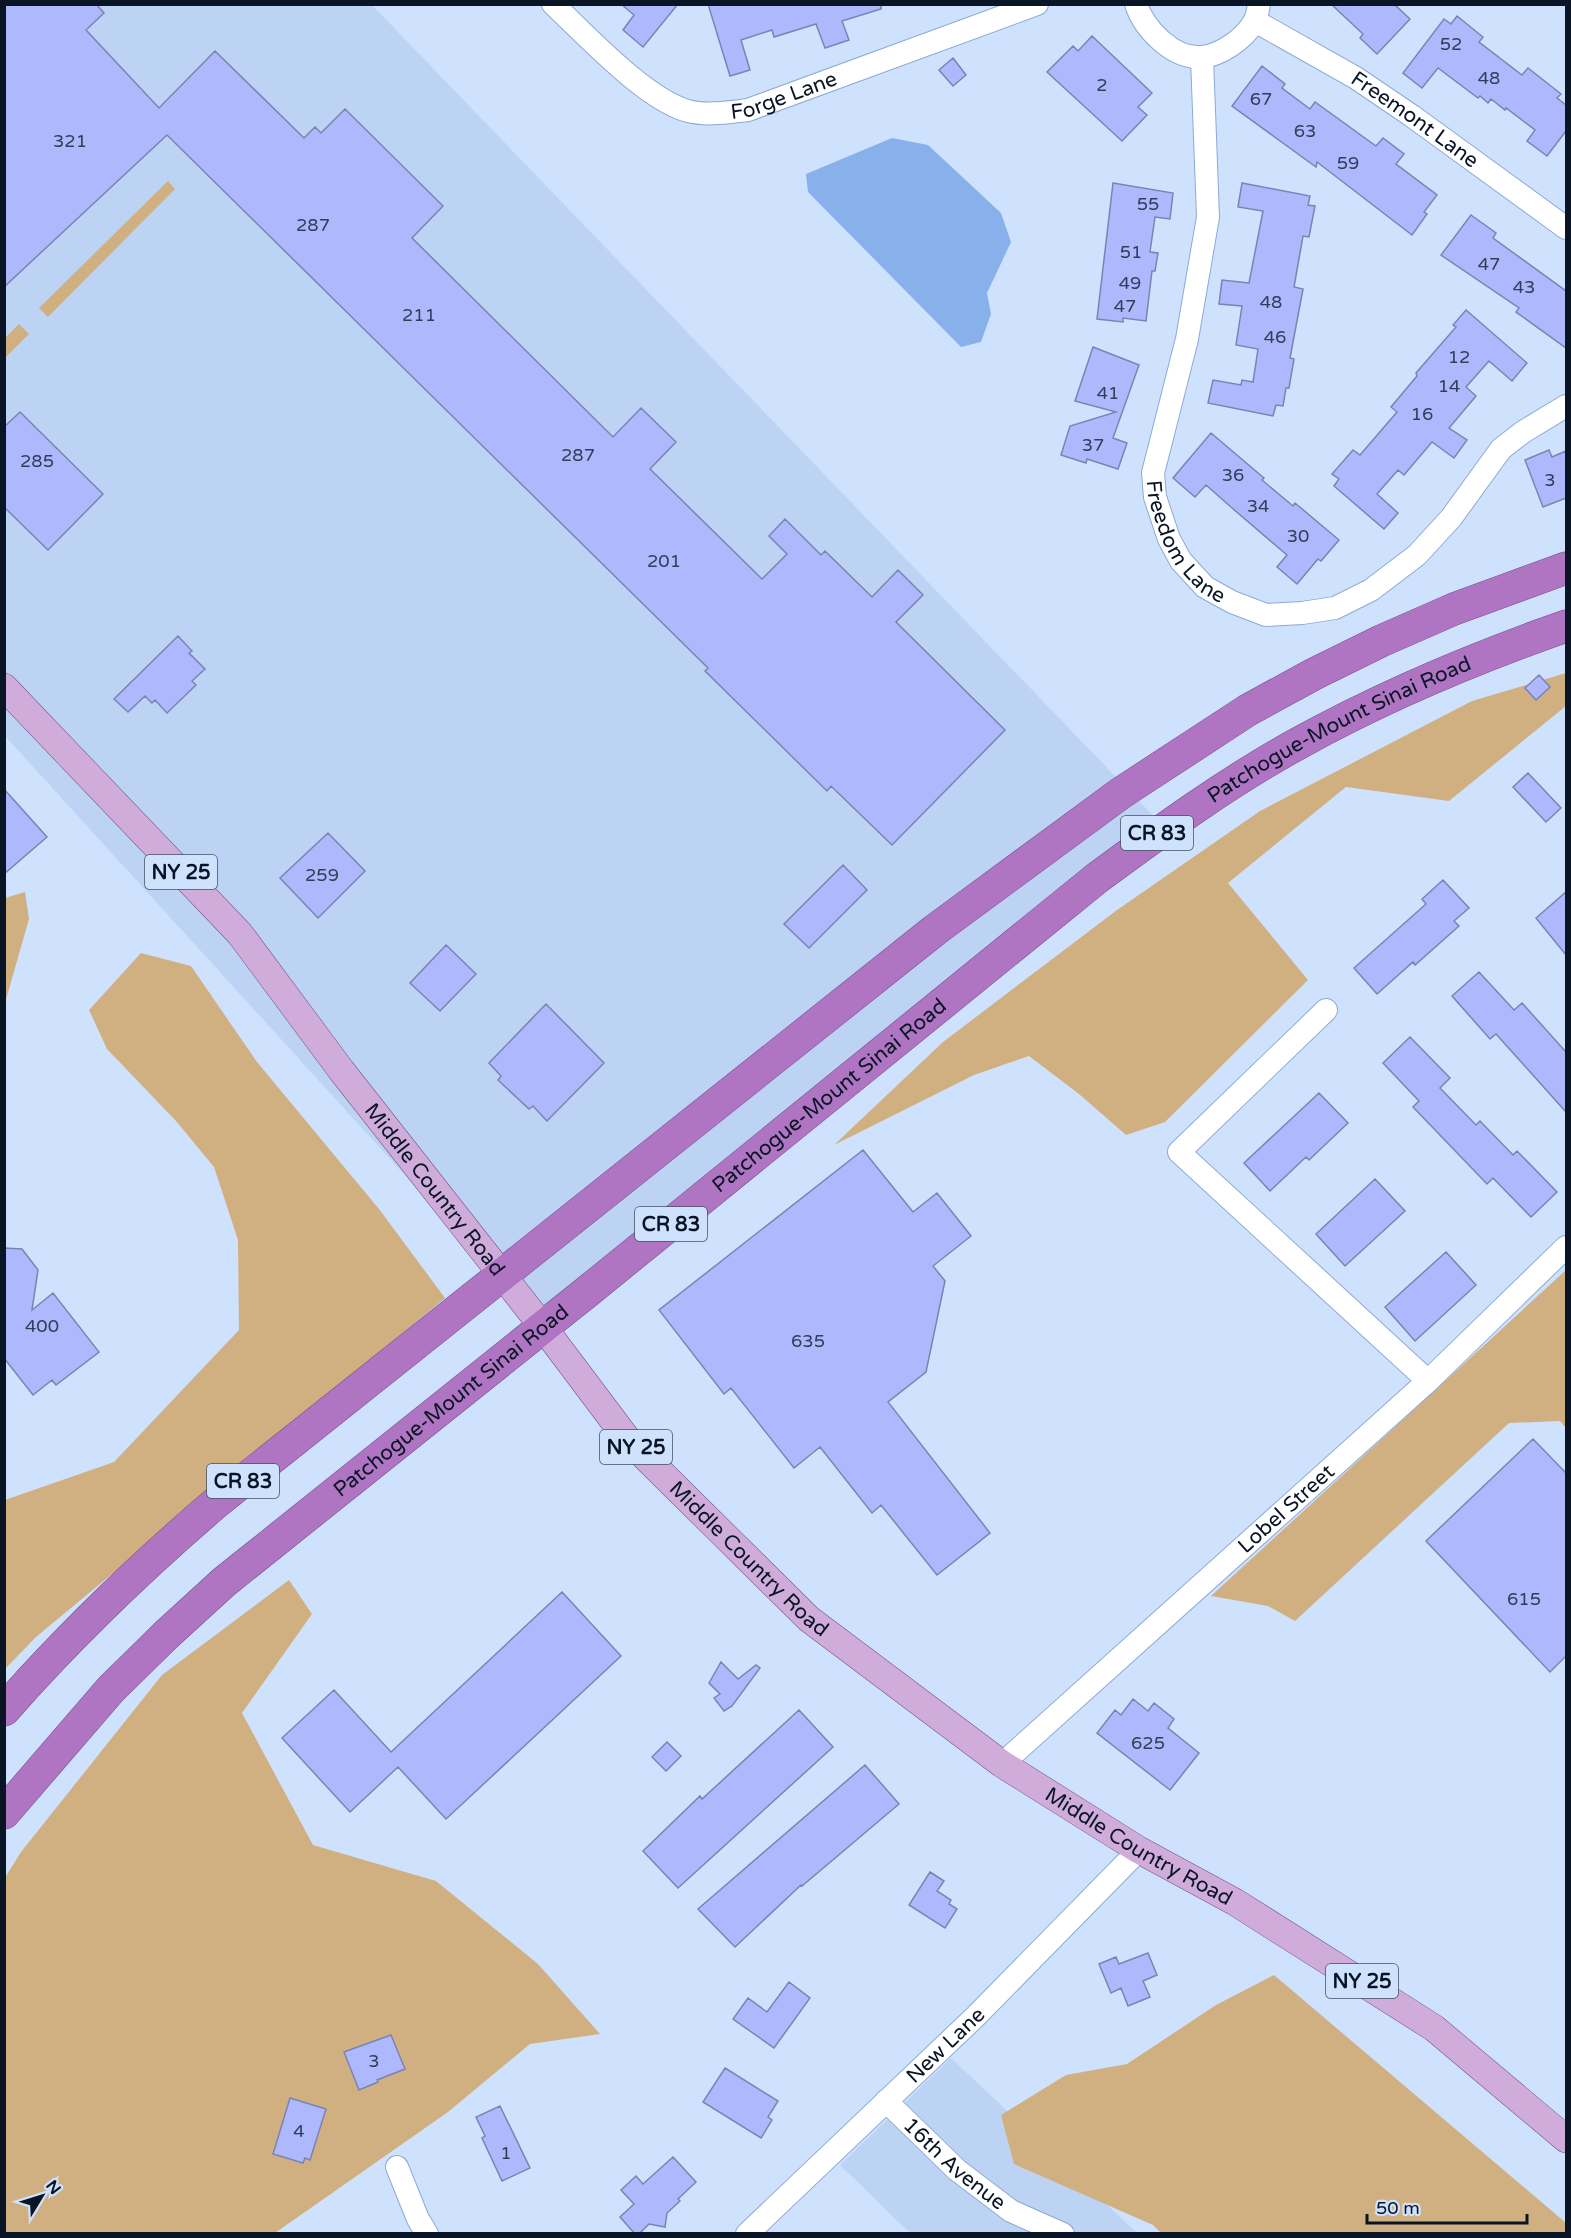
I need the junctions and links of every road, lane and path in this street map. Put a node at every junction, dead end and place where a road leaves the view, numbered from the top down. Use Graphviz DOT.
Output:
graph roads {
  1 [pos="553,4"];
  2 [pos="1037,4"];
  3 [pos="1136,4"];
  4 [pos="1257,13"];
  5 [pos="1202,58"];
  6 [pos="1566,228"];
  7 [pos="1566,406"];
  8 [pos="1566,568"];
  9 [pos="1566,626"];
  10 [pos="4,687"];
  11 [pos="1326,1010"];
  12 [pos="1566,1246"];
  13 [pos="501,1273"];
  14 [pos="543,1327"];
  15 [pos="1428,1381"];
  16 [pos="4,1710"];
  17 [pos="1002,1764"];
  18 [pos="4,1813"];
  19 [pos="1138,1850"];
  20 [pos="886,2101"];
  21 [pos="1566,2139"];
  22 [pos="397,2167"];
  23 [pos="427,2234"];
  24 [pos="747,2234"];
  25 [pos="1063,2234"];
  1 -- 2 [label="street, Forge Lane"];
  3 -- 5 [label="street"];
  4 -- 5 [label="street"];
  4 -- 6 [label="street, Freemont Lane"];
  5 -- 7 [label="street, Freedom Lane"];
  8 -- 13 [label="highway, CR 83"];
  9 -- 14 [label="highway, Patchogue-Mount Sinai Road / CR 83"];
  10 -- 13 [label="main road, Middle Country Road / NY 25"];
  11 -- 15 [label="street"];
  12 -- 15 [label="street, Lobel Street"];
  13 -- 14 [label="main road, Middle Country Road / NY 25"];
  13 -- 16 [label="highway, CR 83"];
  14 -- 17 [label="main road, Middle Country Road / NY 25"];
  14 -- 18 [label="highway, Patchogue-Mount Sinai Road / CR 83"];
  15 -- 17 [label="street, Lobel Street"];
  17 -- 19 [label="main road, Middle Country Road / NY 25"];
  19 -- 20 [label="street, New Lane"];
  19 -- 21 [label="main road, Middle Country Road / NY 25"];
  20 -- 24 [label="street, New Lane"];
  20 -- 25 [label="street, 16th Avenue"];
  22 -- 23 [label="street"];
}
